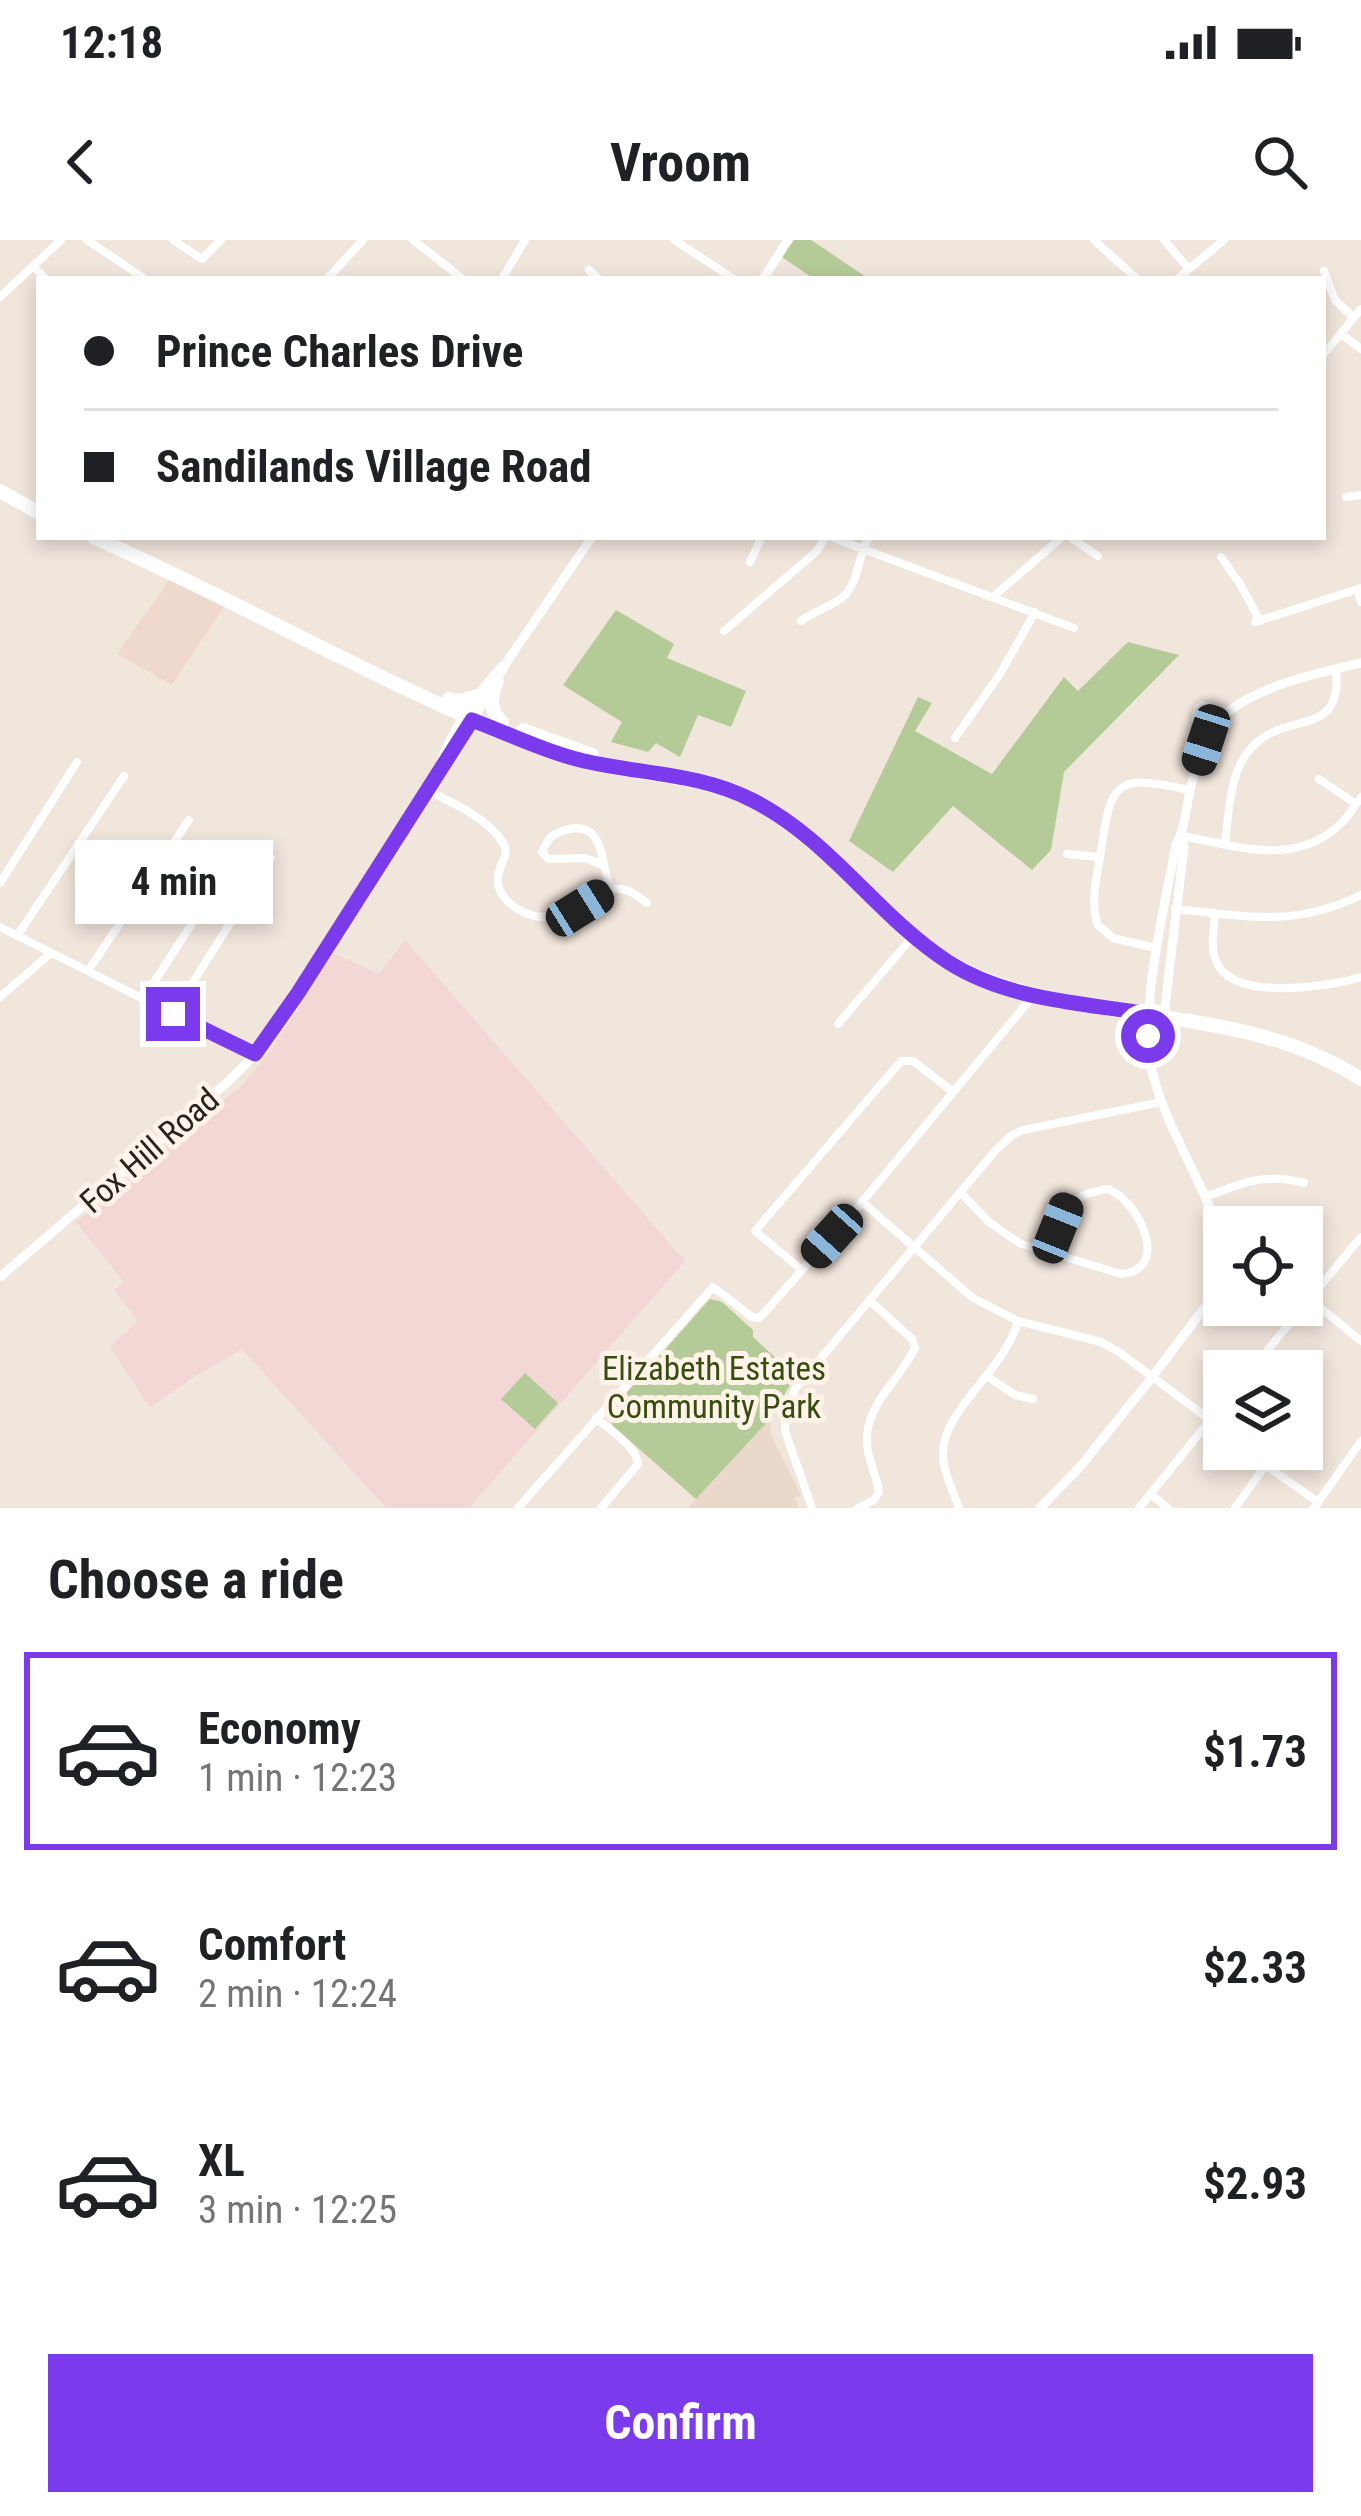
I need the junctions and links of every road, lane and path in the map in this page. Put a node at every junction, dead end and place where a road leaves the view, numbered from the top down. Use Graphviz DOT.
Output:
graph roads {
  1 [pos="61,240"];
  2 [pos="88,240"];
  3 [pos="173,240"];
  4 [pos="221,240"];
  5 [pos="363,240"];
  6 [pos="413,240"];
  7 [pos="525,240"];
  8 [pos="674,240"];
  9 [pos="788,240"];
  10 [pos="1094,240"];
  11 [pos="1164,240"];
  12 [pos="1224,240"];
  13 [pos="33,266"];
  14 [pos="589,270"];
  15 [pos="1324,271"];
  16 [pos="1185,275"];
  17 [pos="43,276"];
  18 [pos="141,276"];
  19 [pos="330,276"];
  20 [pos="459,276"];
  21 [pos="504,276"];
  22 [pos="595,276"];
  23 [pos="729,276"];
  24 [pos="765,276"];
  25 [pos="1134,276"];
  26 [pos="1326,276"];
  27 [pos="1326,276"];
  28 [pos="0,297"];
  29 [pos="1361,309"];
  30 [pos="1354,318"];
  31 [pos="1341,334"];
  32 [pos="1361,349"];
  33 [pos="1326,352"];
  34 [pos="2,495"];
  35 [pos="1361,495"];
  36 [pos="1346,497"];
  37 [pos="36,512"];
  38 [pos="100,540"];
  39 [pos="590,540"];
  40 [pos="761,540"];
  41 [pos="825,540"];
  42 [pos="836,540"];
  43 [pos="867,540"];
  44 [pos="1062,540"];
  45 [pos="1071,540"];
  46 [pos="862,550"];
  47 [pos="1098,556"];
  48 [pos="1221,557"];
  49 [pos="750,562"];
  50 [pos="1245,568"];
  51 [pos="1240,584"];
  52 [pos="1359,589"];
  53 [pos="994,596"];
  54 [pos="1361,602"];
  55 [pos="1034,612"];
  56 [pos="801,620"];
  57 [pos="1074,628"];
  58 [pos="724,632"];
  59 [pos="510,657"];
  60 [pos="1361,663"];
  61 [pos="368,668"];
  62 [pos="1336,669"];
  63 [pos="497,681"];
  64 [pos="473,711"];
  65 [pos="1226,713"];
  66 [pos="502,722"];
  67 [pos="955,738"];
  68 [pos="1206,740"];
  69 [pos="77,762"];
  70 [pos="639,770"];
  71 [pos="124,776"];
  72 [pos="1319,778"];
  73 [pos="427,790"];
  74 [pos="1189,790"];
  75 [pos="1359,801"];
  76 [pos="189,820"];
  77 [pos="1181,836"];
  78 [pos="1225,844"];
  79 [pos="236,848"];
  80 [pos="1066,854"];
  81 [pos="1100,857"];
  82 [pos="271,858"];
  83 [pos="602,865"];
  84 [pos="0,883"];
  85 [pos="610,889"];
  86 [pos="1361,895"];
  87 [pos="646,903"];
  88 [pos="1170,908"];
  89 [pos="1215,913"];
  90 [pos="0,928"];
  91 [pos="914,935"];
  92 [pos="17,936"];
  93 [pos="1158,948"];
  94 [pos="51,953"];
  95 [pos="88,971"];
  96 [pos="1361,977"];
  97 [pos="1033,996"];
  98 [pos="0,997"];
  99 [pos="144,998"];
  100 [pos="173,1014"];
  101 [pos="1157,1015"];
  102 [pos="838,1024"];
  103 [pos="255,1054"];
  104 [pos="1361,1079"];
  105 [pos="952,1092"];
  106 [pos="1162,1102"];
  107 [pos="1304,1184"];
  108 [pos="961,1193"];
  109 [pos="1206,1197"];
  110 [pos="862,1202"];
  111 [pos="1209,1206"];
  112 [pos="1361,1237"];
  113 [pos="915,1248"];
  114 [pos="1357,1251"];
  115 [pos="1048,1253"];
  116 [pos="802,1270"];
  117 [pos="0,1277"];
  118 [pos="1323,1287"];
  119 [pos="869,1300"];
  120 [pos="1203,1309"];
  121 [pos="1323,1310"];
  122 [pos="1018,1321"];
  123 [pos="1288,1326"];
  124 [pos="1361,1341"];
  125 [pos="1267,1350"];
  126 [pos="1153,1376"];
  127 [pos="988,1377"];
  128 [pos="1033,1399"];
  129 [pos="1203,1415"];
  130 [pos="596,1418"];
  131 [pos="1203,1429"];
  132 [pos="1361,1441"];
  133 [pos="1262,1470"];
  134 [pos="1270,1470"];
  135 [pos="1150,1494"];
  136 [pos="1316,1505"];
  137 [pos="518,1508"];
  138 [pos="601,1508"];
  139 [pos="812,1508"];
  140 [pos="858,1508"];
  141 [pos="959,1508"];
  142 [pos="1040,1508"];
  143 [pos="1139,1508"];
  144 [pos="1168,1508"];
  145 [pos="1235,1508"];
  1 -- 13 [label="street"];
  2 -- 18 [label="street"];
  3 -- 4 [label="street"];
  5 -- 19 [label="street"];
  6 -- 20 [label="street"];
  7 -- 21 [label="street"];
  8 -- 23 [label="street"];
  9 -- 24 [label="street"];
  10 -- 25 [label="street"];
  11 -- 16 [label="street"];
  12 -- 16 [label="street"];
  13 -- 17 [label="street"];
  13 -- 28 [label="street"];
  14 -- 22 [label="street"];
  15 -- 27 [label="street"];
  26 -- 30 [label="street"];
  29 -- 30 [label="street"];
  30 -- 31 [label="street"];
  31 -- 32 [label="street"];
  31 -- 33 [label="street"];
  34 -- 37 [label="highway"];
  35 -- 36 [label="street"];
  38 -- 61 [label="highway"];
  39 -- 59 [label="street, Fox Hill Road"];
  40 -- 49 [label="street"];
  41 -- 58 [label="street"];
  42 -- 46 [label="street"];
  43 -- 46 [label="street"];
  44 -- 53 [label="street"];
  45 -- 47 [label="street"];
  46 -- 53 [label="street"];
  46 -- 56 [label="street"];
  48 -- 51 [label="street"];
  50 -- 51 [label="street"];
  51 -- 52 [label="street"];
  52 -- 54 [label="street"];
  53 -- 55 [label="street"];
  55 -- 57 [label="street"];
  55 -- 67 [label="street"];
  59 -- 63 [label="street, Fox Hill Road"];
  59 -- 64 [label="street, Fox Hill Road"];
  60 -- 62 [label="street"];
  61 -- 64 [label="highway"];
  61 -- 64 [label="highway"];
  62 -- 65 [label="street"];
  62 -- 78 [label="street"];
  63 -- 64 [label="street, Fox Hill Road"];
  63 -- 66 [label="highway"];
  64 -- 66 [label="highway"];
  64 -- 70 [label="highway"];
  64 -- 73 [label="street, Fox Hill Road"];
  65 -- 68 [label="street"];
  65 -- 68 [label="street"];
  66 -- 70 [label="highway"];
  68 -- 74 [label="street"];
  69 -- 84 [label="street"];
  70 -- 91 [label="highway"];
  71 -- 92 [label="street"];
  72 -- 75 [label="street"];
  73 -- 85 [label="street"];
  73 -- 103 [label="street, Fox Hill Road"];
  74 -- 77 [label="street"];
  74 -- 81 [label="street"];
  75 -- 78 [label="street"];
  76 -- 95 [label="street"];
  77 -- 78 [label="street"];
  77 -- 88 [label="street"];
  79 -- 99 [label="street"];
  80 -- 81 [label="street"];
  81 -- 93 [label="street"];
  82 -- 100 [label="street"];
  83 -- 83 [label="street"];
  83 -- 85 [label="street"];
  85 -- 87 [label="street"];
  86 -- 89 [label="street"];
  88 -- 89 [label="street"];
  88 -- 93 [label="street"];
  88 -- 101 [label="street"];
  89 -- 96 [label="street"];
  90 -- 92 [label="street"];
  91 -- 97 [label="highway"];
  91 -- 102 [label="street"];
  92 -- 94 [label="street"];
  93 -- 101 [label="street"];
  94 -- 95 [label="street"];
  94 -- 98 [label="street"];
  95 -- 99 [label="street"];
  97 -- 101 [label="highway"];
  97 -- 105 [label="street"];
  99 -- 100 [label="street"];
  100 -- 103 [label="street"];
  101 -- 104 [label="highway"];
  101 -- 106 [label="street"];
  103 -- 117 [label="street, Fox Hill Road"];
  105 -- 110 [label="street"];
  105 -- 116 [label="street"];
  106 -- 108 [label="street"];
  106 -- 109 [label="street"];
  107 -- 109 [label="street"];
  108 -- 113 [label="street"];
  108 -- 115 [label="street"];
  109 -- 111 [label="street"];
  110 -- 113 [label="street"];
  110 -- 116 [label="street"];
  112 -- 114 [label="street"];
  113 -- 119 [label="street"];
  113 -- 122 [label="street"];
  114 -- 118 [label="street"];
  115 -- 115 [label="street"];
  116 -- 130 [label="street"];
  119 -- 139 [label="street"];
  119 -- 140 [label="street"];
  120 -- 126 [label="street"];
  121 -- 124 [label="street"];
  122 -- 126 [label="street"];
  122 -- 127 [label="street"];
  123 -- 125 [label="street"];
  126 -- 129 [label="street"];
  126 -- 142 [label="street"];
  127 -- 128 [label="street"];
  127 -- 141 [label="street"];
  130 -- 137 [label="street"];
  130 -- 138 [label="street"];
  131 -- 135 [label="street"];
  132 -- 136 [label="street"];
  133 -- 145 [label="street"];
  134 -- 136 [label="street"];
  135 -- 143 [label="street"];
  135 -- 144 [label="street"];
}
